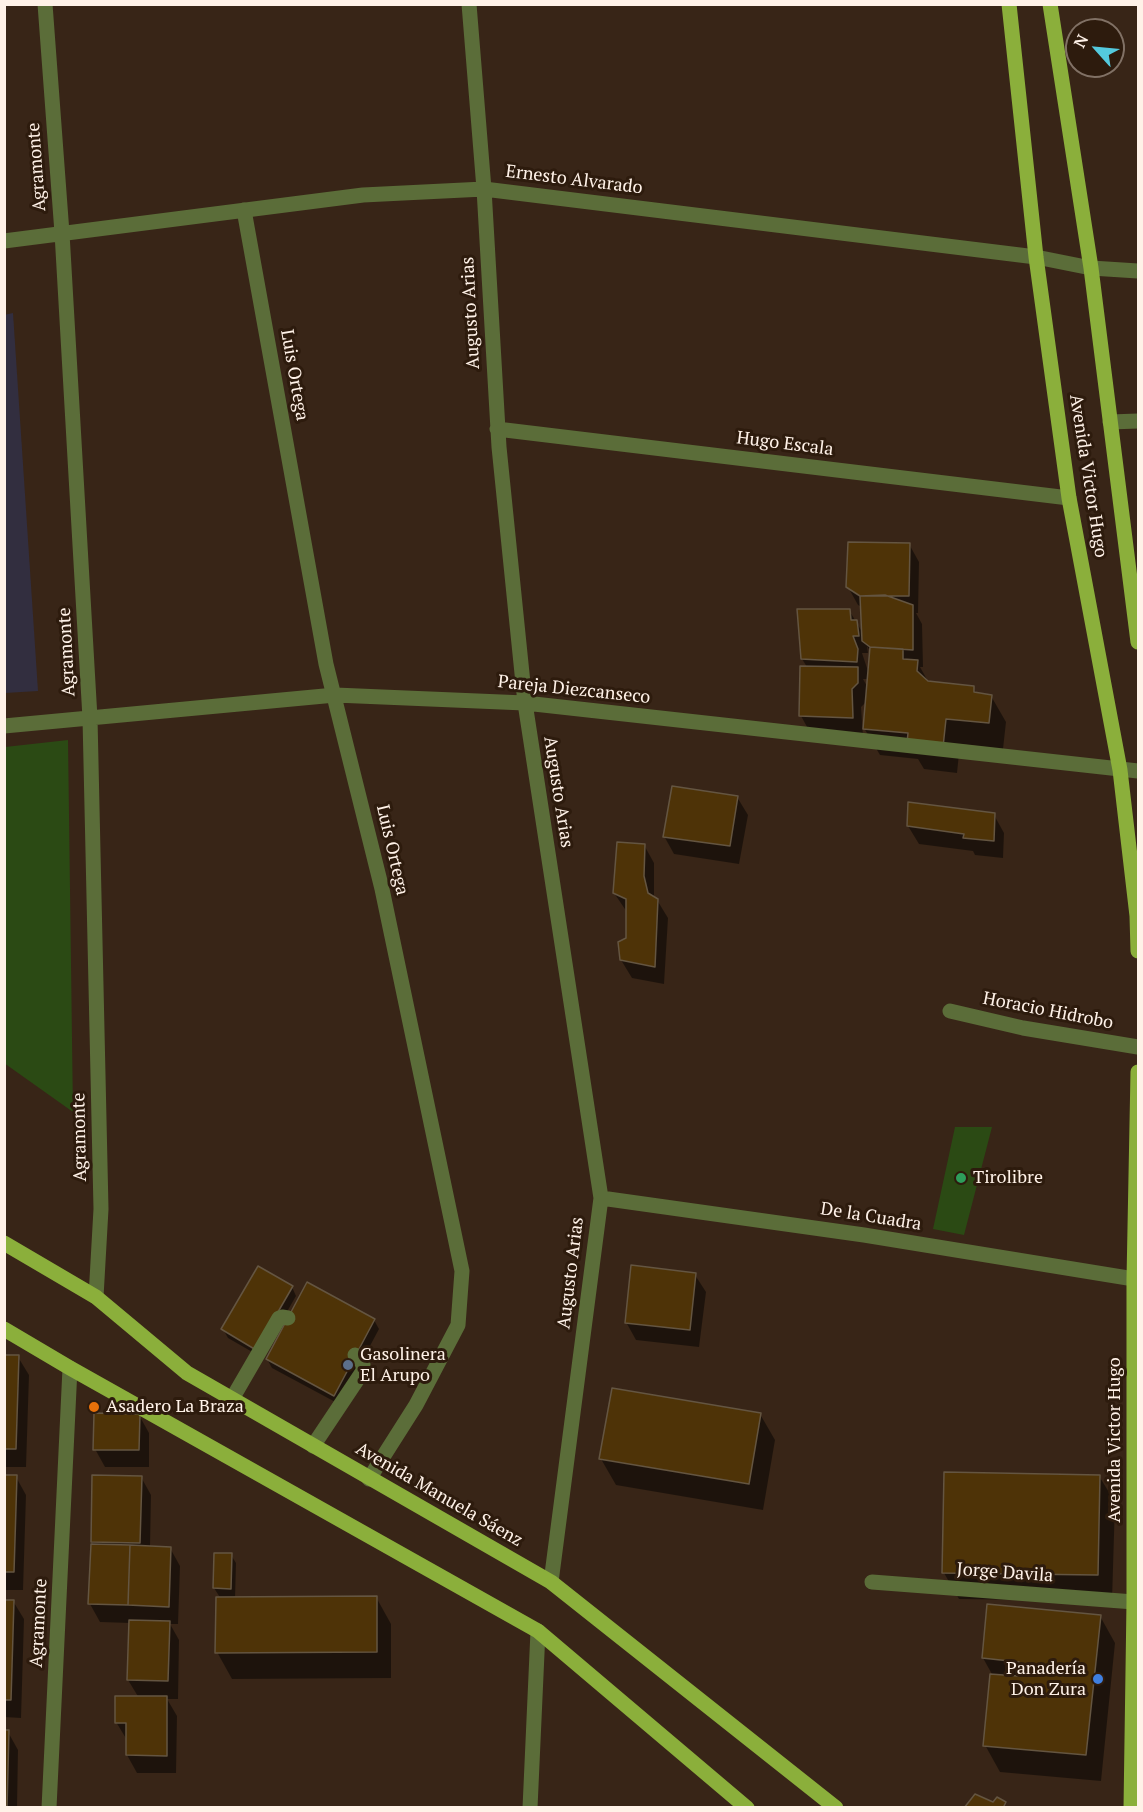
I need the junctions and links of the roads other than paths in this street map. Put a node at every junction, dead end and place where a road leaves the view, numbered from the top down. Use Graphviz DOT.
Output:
graph roads {
  1 [pos="45,4"];
  2 [pos="469,4"];
  3 [pos="1009,4"];
  4 [pos="1050,4"];
  5 [pos="483,189"];
  6 [pos="244,210"];
  7 [pos="62,233"];
  8 [pos="4,241"];
  9 [pos="1036,257"];
  10 [pos="1091,268"];
  11 [pos="1138,271"];
  12 [pos="1138,421"];
  13 [pos="1110,422"];
  14 [pos="497,429"];
  15 [pos="1069,498"];
  16 [pos="1138,642"];
  17 [pos="335,695"];
  18 [pos="525,703"];
  19 [pos="90,718"];
  20 [pos="4,726"];
  21 [pos="1120,770"];
  22 [pos="1138,771"];
  23 [pos="1138,951"];
  24 [pos="950,1011"];
  25 [pos="1138,1047"];
  26 [pos="1138,1072"];
  27 [pos="601,1198"];
  28 [pos="1137,1211"];
  29 [pos="4,1243"];
  30 [pos="1134,1279"];
  31 [pos="96,1298"];
  32 [pos="288,1318"];
  33 [pos="4,1329"];
  34 [pos="356,1355"];
  35 [pos="70,1368"];
  36 [pos="232,1399"];
  37 [pos="313,1446"];
  38 [pos="369,1479"];
  39 [pos="551,1582"];
  40 [pos="872,1582"];
  41 [pos="1134,1602"];
  42 [pos="538,1631"];
  43 [pos="1136,1652"];
  44 [pos="49,1808"];
  45 [pos="530,1808"];
  46 [pos="747,1808"];
  47 [pos="836,1808"];
  48 [pos="1131,1808"];
  1 -- 7 [label="street, Agramonte"];
  2 -- 5 [label="street, Augusto Arias"];
  3 -- 9 [label="main road, Avenida Victor Hugo"];
  4 -- 10 [label="main road, Avenida Victor Hugo"];
  5 -- 6 [label="street, Ernesto Alvarado"];
  5 -- 9 [label="street, Ernesto Alvarado"];
  5 -- 14 [label="street, Augusto Arias"];
  6 -- 7 [label="street, Ernesto Alvarado"];
  6 -- 17 [label="street, Luis Ortega"];
  7 -- 8 [label="street, Ernesto Alvarado"];
  7 -- 19 [label="street, Agramonte"];
  9 -- 10 [label="street, Ernesto Alvarado"];
  9 -- 15 [label="main road, Avenida Victor Hugo"];
  10 -- 11 [label="street, Ernesto Alvarado"];
  10 -- 13 [label="main road, Avenida Victor Hugo"];
  12 -- 13 [label="street"];
  13 -- 16 [label="main road, Avenida Victor Hugo"];
  14 -- 15 [label="street, Hugo Escala"];
  14 -- 18 [label="street, Augusto Arias"];
  15 -- 21 [label="main road, Avenida Victor Hugo"];
  17 -- 18 [label="street, Pareja Diezcanseco"];
  17 -- 19 [label="street, Pareja Diezcanseco"];
  17 -- 38 [label="street, Luis Ortega"];
  18 -- 21 [label="street, Pareja Diezcanseco"];
  18 -- 27 [label="street, Augusto Arias"];
  19 -- 20 [label="street, Pareja Diezcanseco"];
  19 -- 31 [label="street, Agramonte"];
  21 -- 22 [label="street, Pareja Diezcanseco"];
  21 -- 23 [label="main road, Avenida Victor Hugo"];
  24 -- 25 [label="street, Horacio Hidrobo"];
  26 -- 28 [label="main road, Avenida Victor Hugo"];
  27 -- 30 [label="street, De la Cuadra"];
  27 -- 39 [label="street, Augusto Arias"];
  28 -- 30 [label="main road, Avenida Victor Hugo"];
  29 -- 31 [label="main road, Avenida Manuela Sáenz"];
  30 -- 41 [label="main road, Avenida Victor Hugo"];
  31 -- 36 [label="main road, Avenida Manuela Sáenz"];
  32 -- 36 [label="street"];
  33 -- 35 [label="main road"];
  34 -- 37 [label="street"];
  35 -- 42 [label="main road"];
  35 -- 44 [label="street, Agramonte"];
  36 -- 37 [label="main road, Avenida Manuela Sáenz"];
  37 -- 38 [label="main road, Avenida Manuela Sáenz"];
  38 -- 39 [label="main road, Avenida Manuela Sáenz"];
  39 -- 47 [label="main road, Avenida Manuela Sáenz"];
  40 -- 41 [label="street, Jorge Davila"];
  41 -- 43 [label="main road, Avenida Victor Hugo"];
  42 -- 45 [label="street"];
  42 -- 46 [label="main road"];
  43 -- 48 [label="main road, Avenida Victor Hugo"];
}
